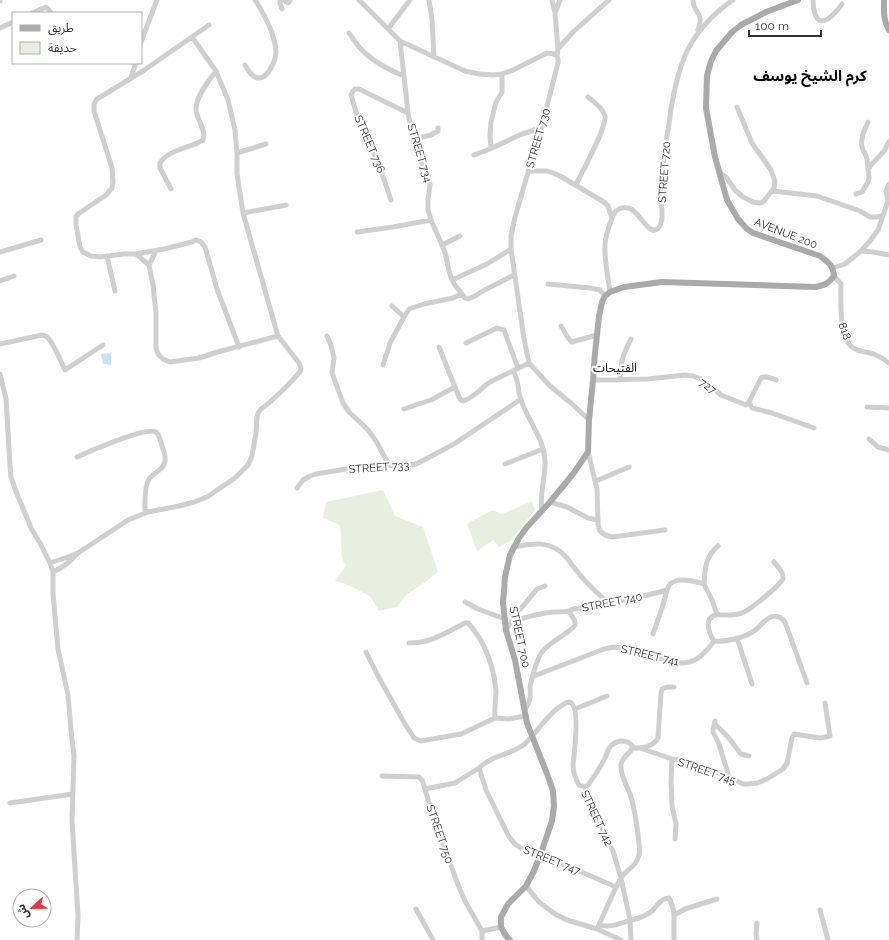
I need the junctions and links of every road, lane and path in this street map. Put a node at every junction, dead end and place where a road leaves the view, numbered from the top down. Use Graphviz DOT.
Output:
graph roads {
  1 [pos="157,0"];
  2 [pos="255,0"];
  3 [pos="280,0"];
  4 [pos="284,0"];
  5 [pos="290,0"];
  6 [pos="360,0"];
  7 [pos="410,0"];
  8 [pos="429,0"];
  9 [pos="552,0"];
  10 [pos="560,0"];
  11 [pos="609,0"];
  12 [pos="693,0"];
  13 [pos="733,0"];
  14 [pos="798,0"];
  15 [pos="813,0"];
  16 [pos="884,0"];
  17 [pos="842,4"];
  18 [pos="282,9"];
  19 [pos="34,12"];
  20 [pos="50,12"];
  21 [pos="555,13"];
  22 [pos="12,22"];
  23 [pos="209,26"];
  24 [pos="0,28"];
  25 [pos="388,29"];
  26 [pos="889,30"];
  27 [pos="349,33"];
  28 [pos="192,37"];
  29 [pos="142,39"];
  30 [pos="693,40"];
  31 [pos="400,41"];
  32 [pos="558,49"];
  33 [pos="557,56"];
  34 [pos="434,57"];
  35 [pos="137,64"];
  36 [pos="138,64"];
  37 [pos="245,65"];
  38 [pos="143,71"];
  39 [pos="216,71"];
  40 [pos="502,74"];
  41 [pos="404,76"];
  42 [pos="131,77"];
  43 [pos="588,97"];
  44 [pos="737,107"];
  45 [pos="408,113"];
  46 [pos="868,122"];
  47 [pos="438,128"];
  48 [pos="541,128"];
  49 [pos="413,139"];
  50 [pos="889,142"];
  51 [pos="266,144"];
  52 [pos="491,148"];
  53 [pos="237,153"];
  54 [pos="474,155"];
  55 [pos="868,169"];
  56 [pos="528,171"];
  57 [pos="719,172"];
  58 [pos="889,184"];
  59 [pos="576,185"];
  60 [pos="171,189"];
  61 [pos="773,191"];
  62 [pos="856,194"];
  63 [pos="391,200"];
  64 [pos="286,205"];
  65 [pos="244,213"];
  66 [pos="883,216"];
  67 [pos="612,219"];
  68 [pos="431,220"];
  69 [pos="357,232"];
  70 [pos="460,236"];
  71 [pos="41,240"];
  72 [pos="442,245"];
  73 [pos="511,249"];
  74 [pos="156,251"];
  75 [pos="861,251"];
  76 [pos="889,251"];
  77 [pos="0,252"];
  78 [pos="878,253"];
  79 [pos="136,254"];
  80 [pos="889,255"];
  81 [pos="107,256"];
  82 [pos="149,265"];
  83 [pos="833,268"];
  84 [pos="514,275"];
  85 [pos="14,276"];
  86 [pos="834,276"];
  87 [pos="452,280"];
  88 [pos="0,281"];
  89 [pos="548,284"];
  90 [pos="115,291"];
  91 [pos="462,294"];
  92 [pos="608,294"];
  93 [pos="392,306"];
  94 [pos="404,317"];
  95 [pos="561,326"];
  96 [pos="597,335"];
  97 [pos="278,336"];
  98 [pos="327,336"];
  99 [pos="631,339"];
  100 [pos="466,343"];
  101 [pos="0,344"];
  102 [pos="103,346"];
  103 [pos="239,347"];
  104 [pos="439,347"];
  105 [pos="529,363"];
  106 [pos="889,363"];
  107 [pos="383,365"];
  108 [pos="515,370"];
  109 [pos="0,374"];
  110 [pos="593,380"];
  111 [pos="620,380"];
  112 [pos="776,380"];
  113 [pos="455,387"];
  114 [pos="521,399"];
  115 [pos="749,402"];
  116 [pos="868,407"];
  117 [pos="889,408"];
  118 [pos="404,409"];
  119 [pos="588,420"];
  120 [pos="814,428"];
  121 [pos="869,439"];
  122 [pos="544,449"];
  123 [pos="889,450"];
  124 [pos="588,452"];
  125 [pos="77,457"];
  126 [pos="505,464"];
  127 [pos="389,465"];
  128 [pos="629,467"];
  129 [pos="596,481"];
  130 [pos="297,488"];
  131 [pos="550,502"];
  132 [pos="146,503"];
  133 [pos="542,510"];
  134 [pos="155,511"];
  135 [pos="148,512"];
  136 [pos="597,520"];
  137 [pos="665,530"];
  138 [pos="718,546"];
  139 [pos="514,547"];
  140 [pos="78,553"];
  141 [pos="774,562"];
  142 [pos="50,563"];
  143 [pos="53,572"];
  144 [pos="704,584"];
  145 [pos="545,586"];
  146 [pos="667,590"];
  147 [pos="465,602"];
  148 [pos="609,604"];
  149 [pos="570,611"];
  150 [pos="717,614"];
  151 [pos="505,619"];
  152 [pos="508,627"];
  153 [pos="653,634"];
  154 [pos="737,638"];
  155 [pos="714,641"];
  156 [pos="409,643"];
  157 [pos="366,652"];
  158 [pos="534,676"];
  159 [pos="807,683"];
  160 [pos="752,684"];
  161 [pos="674,687"];
  162 [pos="607,696"];
  163 [pos="825,703"];
  164 [pos="575,709"];
  165 [pos="525,713"];
  166 [pos="495,718"];
  167 [pos="532,736"];
  168 [pos="634,748"];
  169 [pos="640,748"];
  170 [pos="749,756"];
  171 [pos="672,759"];
  172 [pos="479,768"];
  173 [pos="382,776"];
  174 [pos="729,777"];
  175 [pos="585,787"];
  176 [pos="425,789"];
  177 [pos="73,794"];
  178 [pos="10,803"];
  179 [pos="675,839"];
  180 [pos="540,856"];
  181 [pos="621,878"];
  182 [pos="526,886"];
  183 [pos="616,886"];
  184 [pos="717,899"];
  185 [pos="416,909"];
  186 [pos="820,910"];
  187 [pos="674,915"];
  188 [pos="630,920"];
  189 [pos="757,923"];
  190 [pos="501,927"];
  191 [pos="598,927"];
  192 [pos="482,931"];
  193 [pos="77,940"];
  194 [pos="433,940"];
  195 [pos="482,940"];
  196 [pos="510,940"];
  197 [pos="621,940"];
  198 [pos="631,940"];
  199 [pos="674,940"];
  200 [pos="757,940"];
  201 [pos="828,940"];
  1 -- 29 [label="street"];
  2 -- 37 [label="street"];
  3 -- 18 [label="street"];
  4 -- 5 [label="street"];
  6 -- 25 [label="street"];
  7 -- 25 [label="street"];
  8 -- 34 [label="street"];
  9 -- 21 [label="street, STREET 730"];
  10 -- 21 [label="street"];
  11 -- 32 [label="street"];
  12 -- 30 [label="street"];
  13 -- 30 [label="street, STREET 720"];
  14 -- 57 [label="main road, AVENUE 200"];
  15 -- 17 [label="street"];
  16 -- 26 [label="main road"];
  19 -- 20 [label="street"];
  21 -- 32 [label="street, STREET 730"];
  22 -- 24 [label="street"];
  23 -- 28 [label="street"];
  25 -- 31 [label="street"];
  27 -- 41 [label="street"];
  28 -- 38 [label="street"];
  28 -- 39 [label="street"];
  30 -- 67 [label="street, STREET 720"];
  31 -- 34 [label="street"];
  31 -- 41 [label="street, STREET 734"];
  32 -- 33 [label="street, STREET 730"];
  33 -- 40 [label="street"];
  33 -- 48 [label="street, STREET 730"];
  34 -- 40 [label="street"];
  35 -- 42 [label="street"];
  36 -- 38 [label="street"];
  38 -- 42 [label="street"];
  39 -- 53 [label="street"];
  39 -- 60 [label="street"];
  40 -- 52 [label="street"];
  41 -- 45 [label="street, STREET 734"];
  42 -- 81 [label="street"];
  43 -- 59 [label="street"];
  44 -- 61 [label="street"];
  45 -- 49 [label="street, STREET 734"];
  45 -- 63 [label="street, STREET 736"];
  46 -- 55 [label="street"];
  47 -- 49 [label="street"];
  48 -- 52 [label="street"];
  48 -- 56 [label="street, STREET 730"];
  49 -- 68 [label="street, STREET 734"];
  50 -- 55 [label="street"];
  51 -- 53 [label="street"];
  52 -- 54 [label="street"];
  53 -- 65 [label="street"];
  55 -- 62 [label="street"];
  56 -- 59 [label="street"];
  56 -- 73 [label="street, STREET 730"];
  57 -- 61 [label="street"];
  57 -- 83 [label="main road, AVENUE 200"];
  58 -- 66 [label="street"];
  59 -- 67 [label="street"];
  61 -- 66 [label="street"];
  64 -- 65 [label="street"];
  65 -- 97 [label="street"];
  66 -- 75 [label="street"];
  67 -- 92 [label="street"];
  68 -- 69 [label="street"];
  68 -- 72 [label="street, STREET 734"];
  70 -- 72 [label="street"];
  71 -- 77 [label="street"];
  72 -- 87 [label="street, STREET 734"];
  73 -- 84 [label="street, STREET 730"];
  73 -- 87 [label="street"];
  74 -- 79 [label="street"];
  74 -- 82 [label="street"];
  74 -- 103 [label="street"];
  75 -- 78 [label="street"];
  75 -- 83 [label="street"];
  76 -- 78 [label="street"];
  78 -- 80 [label="street"];
  79 -- 81 [label="street"];
  79 -- 82 [label="street"];
  81 -- 90 [label="street"];
  82 -- 103 [label="street"];
  83 -- 86 [label="main road"];
  84 -- 91 [label="street"];
  84 -- 105 [label="street, STREET 730"];
  85 -- 88 [label="street"];
  86 -- 92 [label="main road"];
  86 -- 106 [label="street, 818"];
  87 -- 91 [label="street, STREET 734"];
  89 -- 92 [label="street"];
  91 -- 94 [label="street"];
  92 -- 96 [label="main road"];
  93 -- 94 [label="street"];
  94 -- 107 [label="street"];
  95 -- 96 [label="street"];
  96 -- 110 [label="main road"];
  97 -- 103 [label="street"];
  97 -- 134 [label="street"];
  98 -- 127 [label="street"];
  99 -- 111 [label="street"];
  100 -- 108 [label="street"];
  101 -- 102 [label="street"];
  104 -- 113 [label="street"];
  105 -- 108 [label="street"];
  105 -- 119 [label="street"];
  108 -- 113 [label="street"];
  108 -- 114 [label="street"];
  109 -- 142 [label="street"];
  110 -- 111 [label="street, 727"];
  110 -- 119 [label="main road"];
  111 -- 115 [label="street, 727"];
  112 -- 115 [label="street"];
  113 -- 118 [label="street"];
  114 -- 122 [label="street"];
  114 -- 127 [label="street, STREET 733"];
  115 -- 120 [label="street, 727"];
  116 -- 117 [label="street"];
  119 -- 124 [label="main road"];
  121 -- 123 [label="street"];
  122 -- 126 [label="street"];
  122 -- 133 [label="street"];
  124 -- 129 [label="street"];
  124 -- 131 [label="main road, STREET 700"];
  125 -- 132 [label="street"];
  127 -- 130 [label="street, STREET 733"];
  128 -- 129 [label="street"];
  129 -- 136 [label="street"];
  131 -- 133 [label="main road, STREET 700"];
  131 -- 136 [label="street"];
  132 -- 134 [label="street"];
  132 -- 135 [label="street"];
  133 -- 139 [label="main road, STREET 700"];
  134 -- 135 [label="street"];
  135 -- 140 [label="street"];
  136 -- 137 [label="street"];
  138 -- 144 [label="street"];
  139 -- 148 [label="street"];
  139 -- 151 [label="main road, STREET 700"];
  140 -- 142 [label="street"];
  140 -- 143 [label="street"];
  141 -- 150 [label="street"];
  142 -- 143 [label="street"];
  143 -- 177 [label="street"];
  144 -- 146 [label="street, STREET 740"];
  144 -- 150 [label="street"];
  145 -- 152 [label="street"];
  146 -- 148 [label="street, STREET 740"];
  146 -- 153 [label="street"];
  147 -- 151 [label="street"];
  148 -- 149 [label="street, STREET 740"];
  149 -- 152 [label="street"];
  149 -- 158 [label="street, STREET 740"];
  150 -- 155 [label="street"];
  151 -- 152 [label="main road, STREET 700"];
  152 -- 165 [label="main road, STREET 700"];
  154 -- 155 [label="street"];
  154 -- 159 [label="street"];
  154 -- 160 [label="street"];
  155 -- 158 [label="street, STREET 741"];
  156 -- 166 [label="street"];
  157 -- 166 [label="street"];
  158 -- 165 [label="street, STREET 740"];
  161 -- 169 [label="street"];
  162 -- 164 [label="street"];
  163 -- 174 [label="street, STREET 745"];
  164 -- 167 [label="street"];
  164 -- 175 [label="street, STREET 742"];
  165 -- 166 [label="street"];
  165 -- 167 [label="main road, STREET 700"];
  167 -- 172 [label="street"];
  167 -- 180 [label="main road, STREET 700"];
  168 -- 169 [label="street"];
  168 -- 175 [label="street"];
  168 -- 181 [label="street"];
  169 -- 171 [label="street, STREET 745"];
  170 -- 174 [label="street"];
  171 -- 174 [label="street, STREET 745"];
  171 -- 179 [label="street"];
  172 -- 176 [label="street, STREET 750"];
  172 -- 180 [label="street, STREET 747"];
  173 -- 176 [label="street"];
  175 -- 181 [label="street, STREET 742"];
  176 -- 192 [label="street, STREET 750"];
  177 -- 178 [label="street"];
  177 -- 193 [label="street"];
  180 -- 182 [label="main road, STREET 700"];
  180 -- 183 [label="street, STREET 747"];
  181 -- 183 [label="street"];
  181 -- 188 [label="street, STREET 742"];
  182 -- 190 [label="main road, STREET 700"];
  182 -- 191 [label="street"];
  183 -- 191 [label="street"];
  184 -- 187 [label="street"];
  185 -- 194 [label="street"];
  186 -- 201 [label="street"];
  187 -- 188 [label="street"];
  187 -- 199 [label="street"];
  188 -- 191 [label="street"];
  188 -- 198 [label="street, STREET 742"];
  189 -- 200 [label="street"];
  190 -- 192 [label="street"];
  190 -- 196 [label="main road"];
  191 -- 197 [label="street"];
  192 -- 195 [label="street, STREET 750"];
}
